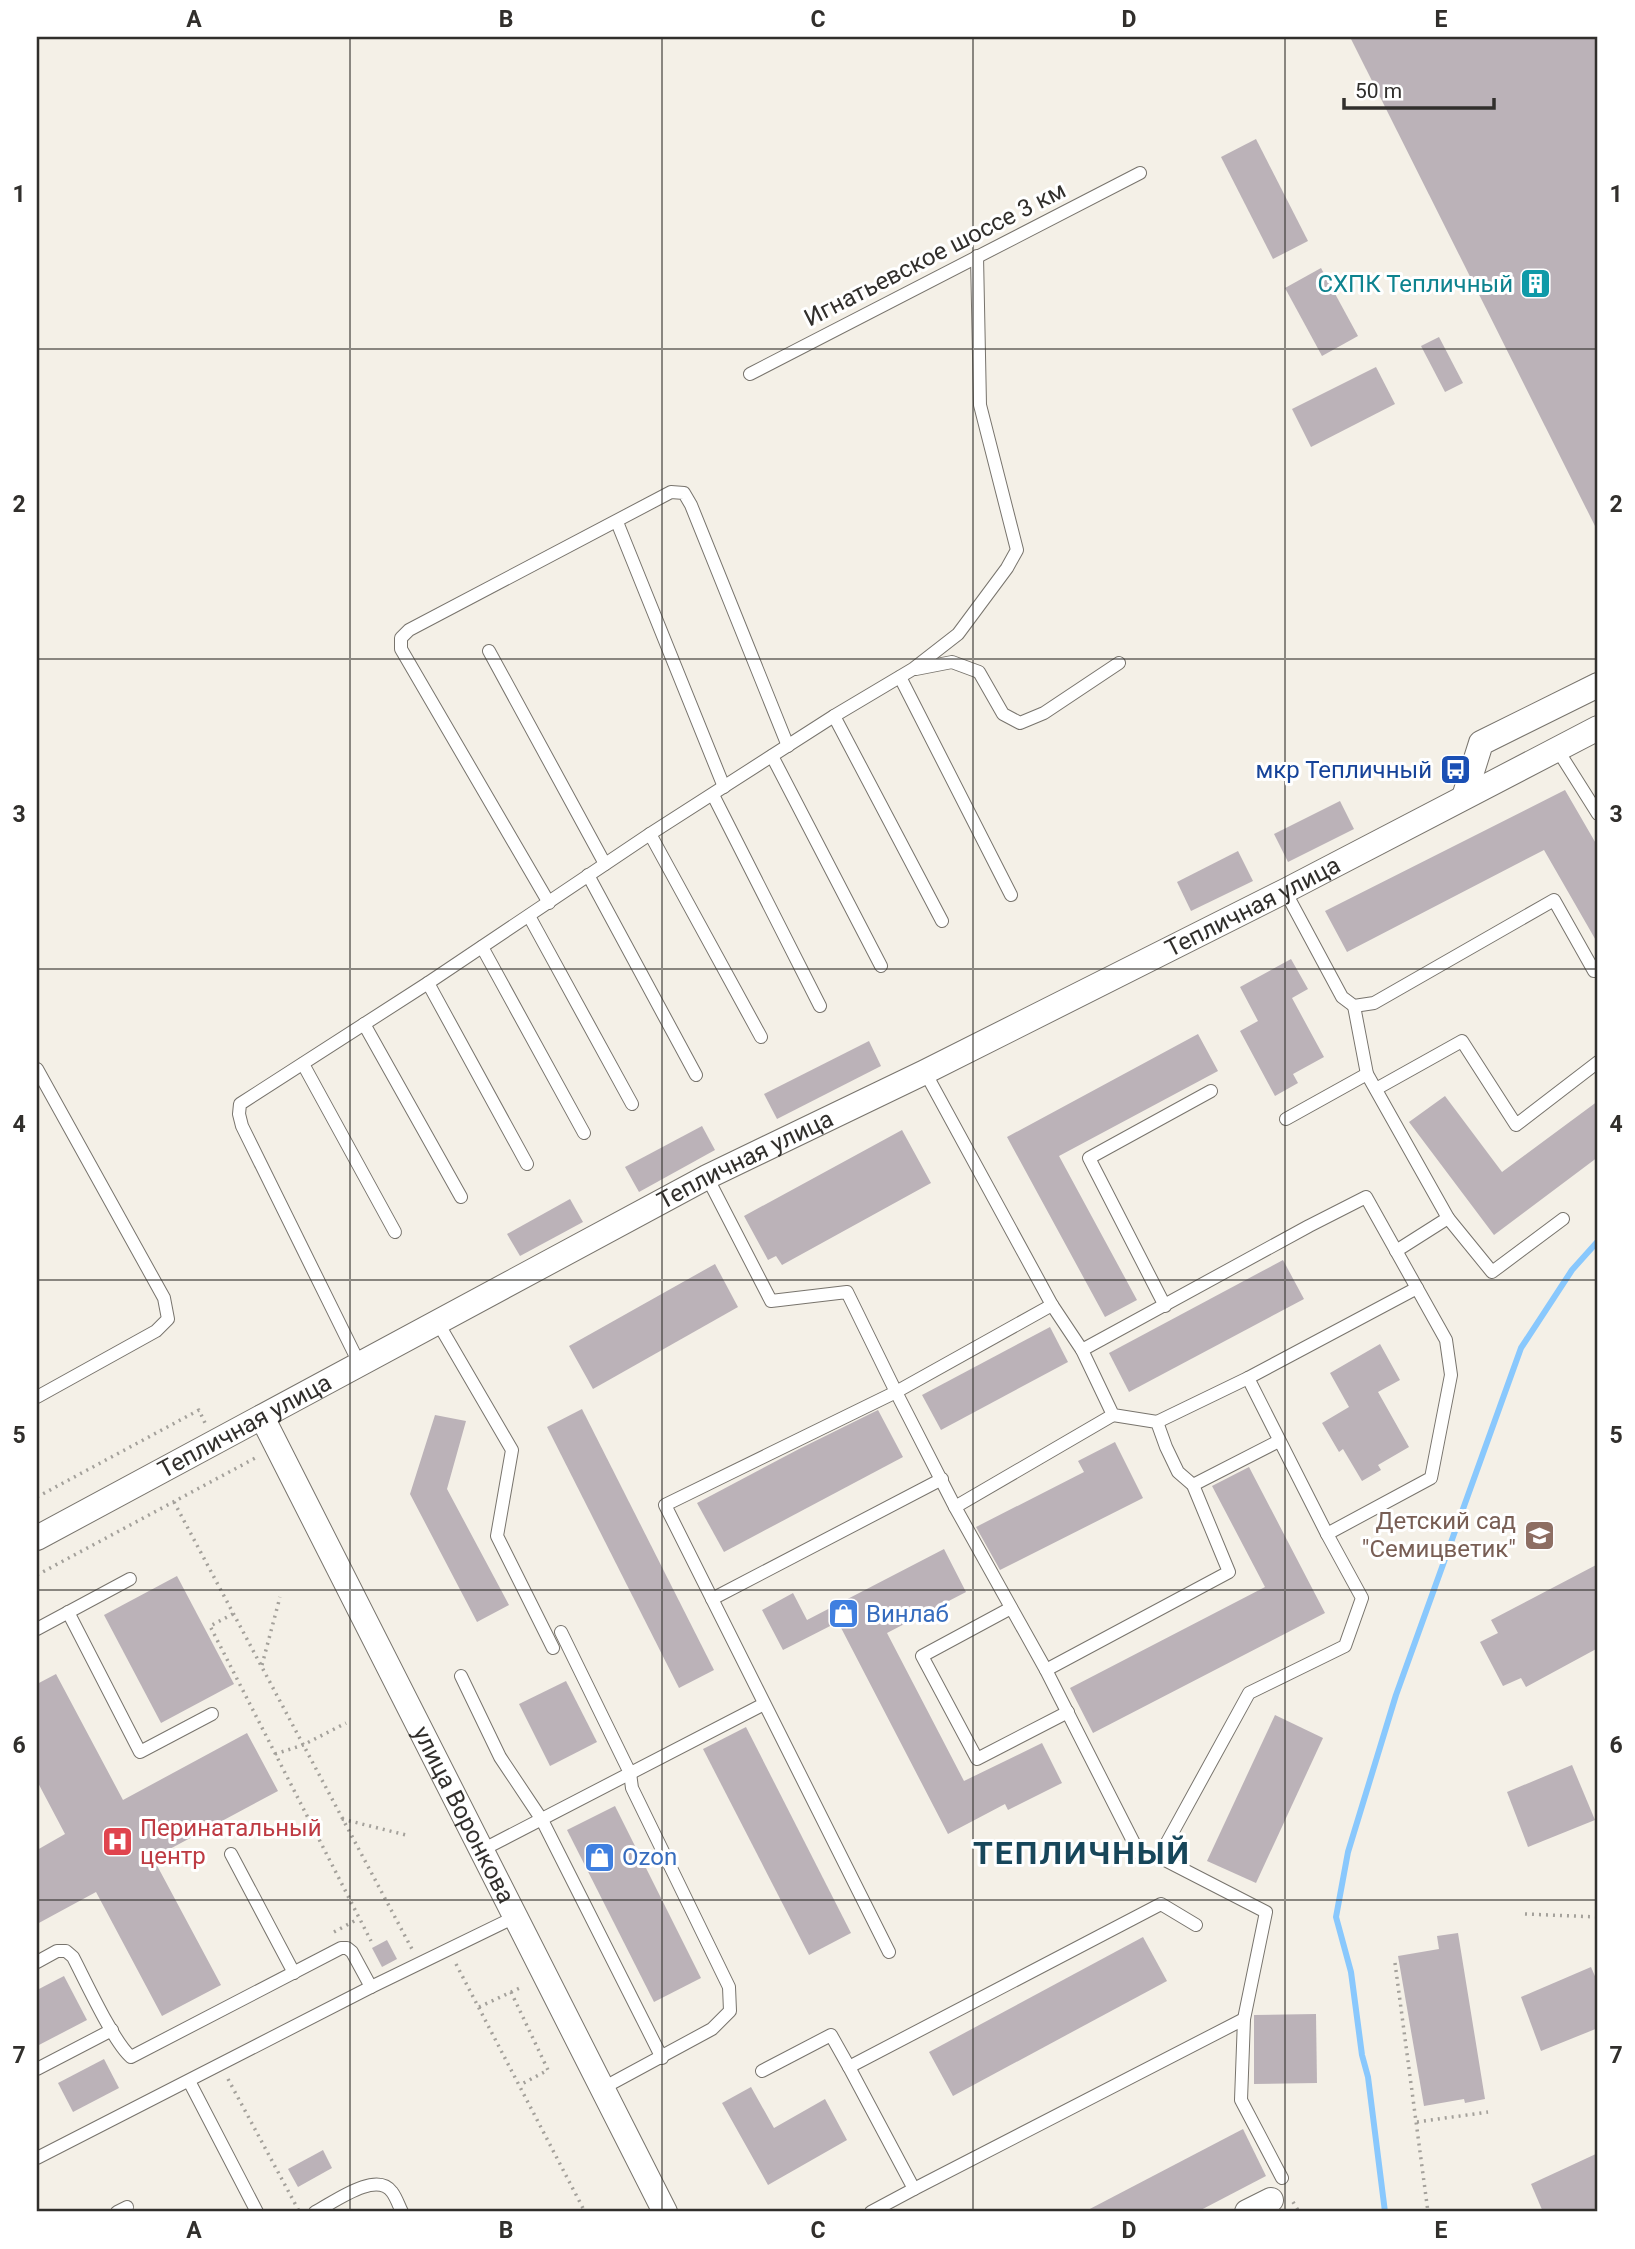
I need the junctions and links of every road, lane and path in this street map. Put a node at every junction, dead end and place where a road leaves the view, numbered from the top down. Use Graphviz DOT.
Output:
graph roads {
  1 [pos="1140,173"];
  2 [pos="977,256"];
  3 [pos="750,374"];
  4 [pos="617,522"];
  5 [pos="489,651"];
  6 [pos="1119,663"];
  7 [pos="913,669"];
  8 [pos="900,677"];
  9 [pos="1598,685"];
  10 [pos="834,716"];
  11 [pos="1598,728"];
  12 [pos="788,746"];
  13 [pos="1558,750"];
  14 [pos="772,756"];
  15 [pos="724,787"];
  16 [pos="713,794"];
  17 [pos="1464,797"];
  18 [pos="1598,814"];
  19 [pos="650,834"];
  20 [pos="605,864"];
  21 [pos="588,876"];
  22 [pos="1285,891"];
  23 [pos="1011,895"];
  24 [pos="549,903"];
  25 [pos="529,916"];
  26 [pos="942,921"];
  27 [pos="482,947"];
  28 [pos="881,965"];
  29 [pos="1598,971"];
  30 [pos="428,984"];
  31 [pos="821,1006"];
  32 [pos="1354,1006"];
  33 [pos="364,1024"];
  34 [pos="761,1037"];
  35 [pos="1598,1062"];
  36 [pos="303,1064"];
  37 [pos="37,1069"];
  38 [pos="925,1072"];
  39 [pos="1367,1073"];
  40 [pos="696,1075"];
  41 [pos="1376,1089"];
  42 [pos="1211,1091"];
  43 [pos="632,1104"];
  44 [pos="1286,1119"];
  45 [pos="584,1133"];
  46 [pos="527,1164"];
  47 [pos="707,1177"];
  48 [pos="461,1197"];
  49 [pos="1448,1218"];
  50 [pos="1563,1219"];
  51 [pos="395,1232"];
  52 [pos="1396,1251"];
  53 [pos="1417,1288"];
  54 [pos="1052,1305"];
  55 [pos="1165,1306"];
  56 [pos="438,1323"];
  57 [pos="1082,1350"];
  58 [pos="360,1365"];
  59 [pos="1248,1378"];
  60 [pos="896,1392"];
  61 [pos="37,1397"];
  62 [pos="1113,1415"];
  63 [pos="262,1417"];
  64 [pos="1157,1422"];
  65 [pos="1279,1441"];
  66 [pos="216,1442"];
  67 [pos="277,1447"];
  68 [pos="232,1471"];
  69 [pos="942,1479"];
  70 [pos="1193,1485"];
  71 [pos="37,1497"];
  72 [pos="174,1502"];
  73 [pos="955,1507"];
  74 [pos="1327,1534"];
  75 [pos="37,1538"];
  76 [pos="37,1575"];
  77 [pos="130,1579"];
  78 [pos="280,1597"];
  79 [pos="712,1599"];
  80 [pos="1011,1608"];
  81 [pos="68,1612"];
  82 [pos="233,1614"];
  83 [pos="37,1629"];
  84 [pos="561,1632"];
  85 [pos="553,1648"];
  86 [pos="261,1667"];
  87 [pos="1046,1670"];
  88 [pos="461,1676"];
  89 [pos="764,1704"];
  90 [pos="1068,1712"];
  91 [pos="212,1714"];
  92 [pos="346,1723"];
  93 [pos="303,1745"];
  94 [pos="275,1754"];
  95 [pos="630,1773"];
  96 [pos="342,1819"];
  97 [pos="542,1820"];
  98 [pos="406,1835"];
  99 [pos="482,1850"];
  100 [pos="231,1854"];
  101 [pos="1159,1857"];
  102 [pos="1525,1914"];
  103 [pos="515,1917"];
  104 [pos="1598,1917"];
  105 [pos="1196,1926"];
  106 [pos="371,1941"];
  107 [pos="448,1950"];
  108 [pos="889,1952"];
  109 [pos="37,1962"];
  110 [pos="1395,1963"];
  111 [pos="420,1964"];
  112 [pos="294,1973"];
  113 [pos="371,1987"];
  114 [pos="522,1987"];
  115 [pos="511,1992"];
  116 [pos="479,2007"];
  117 [pos="1244,2019"];
  118 [pos="112,2030"];
  119 [pos="662,2058"];
  120 [pos="220,2065"];
  121 [pos="849,2067"];
  122 [pos="37,2069"];
  123 [pos="762,2071"];
  124 [pos="189,2081"];
  125 [pos="520,2085"];
  126 [pos="603,2088"];
  127 [pos="1488,2112"];
  128 [pos="1417,2122"];
  129 [pos="37,2158"];
  130 [pos="915,2189"];
  131 [pos="1276,2189"];
  132 [pos="257,2212"];
  133 [pos="300,2212"];
  134 [pos="315,2212"];
  135 [pos="402,2212"];
  136 [pos="585,2212"];
  137 [pos="665,2212"];
  138 [pos="871,2212"];
  139 [pos="1247,2212"];
  140 [pos="1428,2212"];
  1 -- 2 [label="lane, Игнатьевское шоссе 3 км"];
  2 -- 3 [label="lane, Игнатьевское шоссе 3 км"];
  2 -- 7 [label="lane"];
  4 -- 12 [label="lane"];
  4 -- 15 [label="lane"];
  4 -- 24 [label="lane"];
  5 -- 20 [label="lane"];
  6 -- 7 [label="lane"];
  7 -- 8 [label="lane"];
  8 -- 10 [label="lane"];
  8 -- 23 [label="lane"];
  9 -- 17 [label="street"];
  10 -- 12 [label="lane"];
  10 -- 26 [label="lane"];
  11 -- 13 [label="street, Тепличная улица"];
  12 -- 14 [label="lane"];
  13 -- 17 [label="street, Тепличная улица"];
  13 -- 18 [label="lane"];
  14 -- 15 [label="lane"];
  14 -- 28 [label="lane"];
  15 -- 16 [label="lane"];
  16 -- 19 [label="lane"];
  16 -- 31 [label="lane"];
  17 -- 22 [label="street, Тепличная улица"];
  19 -- 20 [label="lane"];
  19 -- 34 [label="lane"];
  20 -- 21 [label="lane"];
  21 -- 24 [label="lane"];
  21 -- 40 [label="lane"];
  22 -- 32 [label="lane"];
  22 -- 38 [label="street, Тепличная улица"];
  24 -- 25 [label="lane"];
  25 -- 27 [label="lane"];
  25 -- 43 [label="lane"];
  27 -- 30 [label="lane"];
  27 -- 45 [label="lane"];
  29 -- 32 [label="lane"];
  30 -- 33 [label="lane"];
  30 -- 46 [label="lane"];
  32 -- 39 [label="lane"];
  33 -- 36 [label="lane"];
  33 -- 48 [label="lane"];
  35 -- 41 [label="lane"];
  36 -- 51 [label="lane"];
  36 -- 58 [label="lane"];
  37 -- 61 [label="lane"];
  38 -- 47 [label="street, Тепличная улица"];
  38 -- 54 [label="lane"];
  39 -- 41 [label="lane"];
  39 -- 44 [label="lane"];
  41 -- 49 [label="lane"];
  42 -- 55 [label="lane"];
  47 -- 56 [label="street, Тепличная улица"];
  47 -- 60 [label="lane"];
  49 -- 50 [label="lane"];
  49 -- 52 [label="lane"];
  52 -- 53 [label="lane"];
  52 -- 55 [label="lane"];
  53 -- 59 [label="lane"];
  53 -- 74 [label="lane"];
  54 -- 57 [label="lane"];
  54 -- 60 [label="lane"];
  55 -- 57 [label="lane"];
  56 -- 58 [label="street, Тепличная улица"];
  56 -- 85 [label="lane"];
  57 -- 62 [label="lane"];
  58 -- 63 [label="street, Тепличная улица"];
  59 -- 64 [label="lane"];
  59 -- 65 [label="lane"];
  60 -- 69 [label="lane"];
  60 -- 79 [label="lane"];
  62 -- 64 [label="lane"];
  62 -- 73 [label="lane"];
  63 -- 66 [label="street, Тепличная улица"];
  63 -- 67 [label="street, улица Воронкова"];
  64 -- 70 [label="lane"];
  65 -- 70 [label="lane"];
  65 -- 74 [label="lane"];
  66 -- 68 [label="path"];
  66 -- 71 [label="path"];
  66 -- 75 [label="street, Тепличная улица"];
  67 -- 68 [label="path"];
  67 -- 99 [label="street, улица Воронкова"];
  68 -- 72 [label="path"];
  69 -- 73 [label="lane"];
  69 -- 79 [label="lane"];
  70 -- 87 [label="lane"];
  72 -- 76 [label="path"];
  72 -- 82 [label="path"];
  73 -- 80 [label="lane"];
  74 -- 101 [label="lane"];
  77 -- 81 [label="lane"];
  78 -- 86 [label="path"];
  79 -- 89 [label="lane"];
  80 -- 87 [label="lane"];
  80 -- 90 [label="lane"];
  81 -- 83 [label="lane"];
  81 -- 91 [label="lane"];
  82 -- 86 [label="path"];
  82 -- 94 [label="path"];
  84 -- 95 [label="lane"];
  86 -- 93 [label="path"];
  87 -- 90 [label="lane"];
  88 -- 97 [label="lane"];
  89 -- 95 [label="lane"];
  89 -- 108 [label="lane"];
  90 -- 101 [label="lane"];
  92 -- 93 [label="path"];
  93 -- 94 [label="path"];
  93 -- 96 [label="path"];
  94 -- 106 [label="path"];
  95 -- 97 [label="lane"];
  95 -- 119 [label="lane"];
  96 -- 98 [label="path"];
  96 -- 111 [label="path"];
  97 -- 99 [label="lane"];
  97 -- 119 [label="lane"];
  99 -- 103 [label="street, улица Воронкова"];
  100 -- 112 [label="lane"];
  101 -- 117 [label="lane"];
  102 -- 104 [label="path"];
  103 -- 107 [label="lane"];
  103 -- 126 [label="street, улица Воронкова"];
  105 -- 121 [label="lane"];
  107 -- 111 [label="lane"];
  107 -- 116 [label="path"];
  109 -- 118 [label="lane"];
  110 -- 128 [label="path"];
  111 -- 113 [label="lane"];
  112 -- 113 [label="lane"];
  112 -- 118 [label="lane"];
  113 -- 120 [label="lane"];
  114 -- 115 [label="path"];
  115 -- 116 [label="path"];
  115 -- 125 [label="path"];
  116 -- 125 [label="path"];
  117 -- 130 [label="lane"];
  117 -- 131 [label="lane"];
  118 -- 122 [label="lane"];
  119 -- 126 [label="lane"];
  120 -- 124 [label="lane"];
  120 -- 133 [label="path"];
  121 -- 123 [label="lane"];
  121 -- 130 [label="lane"];
  124 -- 129 [label="lane"];
  124 -- 132 [label="lane"];
  125 -- 136 [label="path"];
  126 -- 137 [label="street, улица Воронкова"];
  127 -- 128 [label="path"];
  128 -- 140 [label="path"];
  130 -- 138 [label="lane"];
  131 -- 139 [label="street"];
  134 -- 135 [label="lane"];
}
